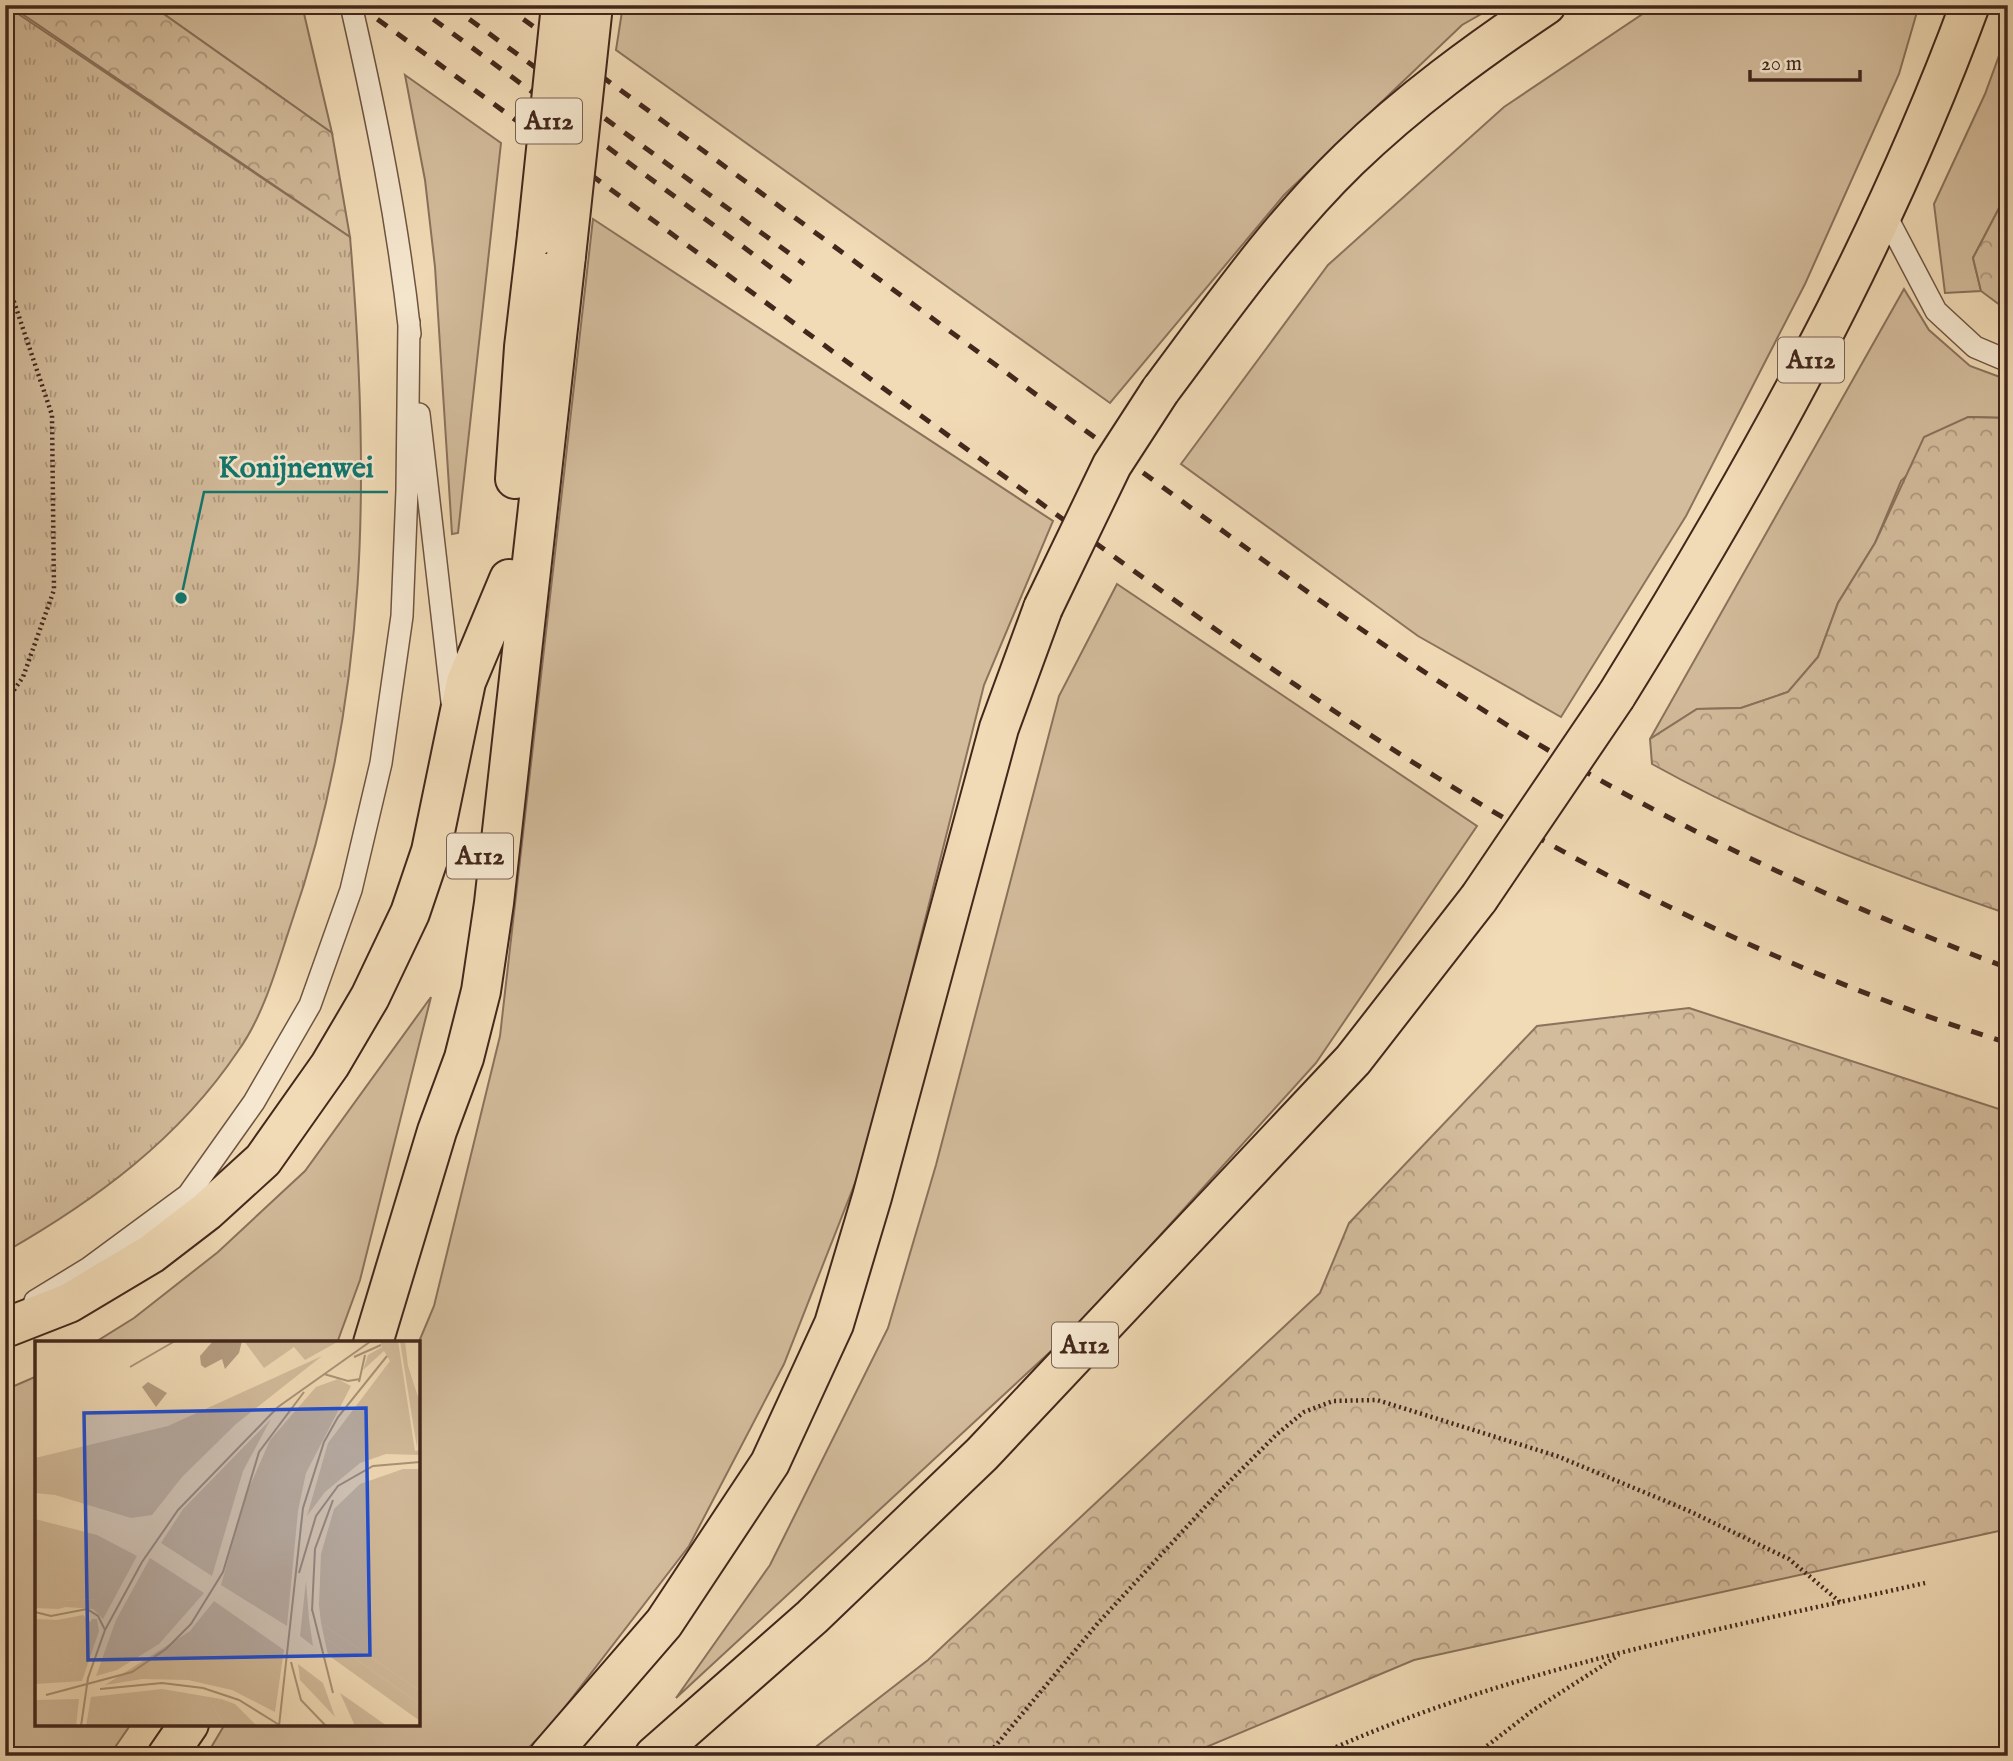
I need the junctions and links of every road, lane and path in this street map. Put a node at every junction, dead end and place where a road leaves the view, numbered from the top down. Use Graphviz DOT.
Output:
graph roads {
  1 [pos="351,5"];
  2 [pos="561,5"];
  3 [pos="593,5"];
  4 [pos="1546,5"];
  5 [pos="1970,5"];
  6 [pos="1884,212"];
  7 [pos="552,246"];
  8 [pos="5,275"];
  9 [pos="409,322"];
  10 [pos="2008,361"];
  11 [pos="509,579"];
  12 [pos="5,703"];
  13 [pos="454,728"];
  14 [pos="437,1130"];
  15 [pos="5,1318"];
  16 [pos="5,1328"];
  17 [pos="374,1341"];
  18 [pos="1925,1583"];
  19 [pos="1840,1602"];
  20 [pos="1623,1653"];
  21 [pos="188,1726"];
  22 [pos="167,1756"];
  23 [pos="549,1756"];
  24 [pos="654,1756"];
  25 [pos="987,1756"];
  26 [pos="1315,1756"];
  27 [pos="1474,1756"];
  1 -- 9 [label="lane"];
  2 -- 7 [label="highway, A112, bridge"];
  3 -- 7 [label="highway, bridge"];
  4 -- 23 [label="highway, bridge"];
  5 -- 6 [label="highway, A112"];
  6 -- 10 [label="lane"];
  6 -- 24 [label="highway, A112, bridge"];
  7 -- 11 [label="highway, A112"];
  7 -- 14 [label="highway"];
  8 -- 12 [label="path"];
  9 -- 13 [label="lane"];
  9 -- 15 [label="lane"];
  11 -- 13 [label="highway"];
  11 -- 14 [label="highway, A112"];
  13 -- 16 [label="highway"];
  14 -- 17 [label="highway, A112"];
  18 -- 19 [label="path"];
  19 -- 20 [label="path"];
  19 -- 25 [label="path"];
  20 -- 26 [label="path"];
  20 -- 27 [label="path"];
  21 -- 22 [label="highway"];
}
